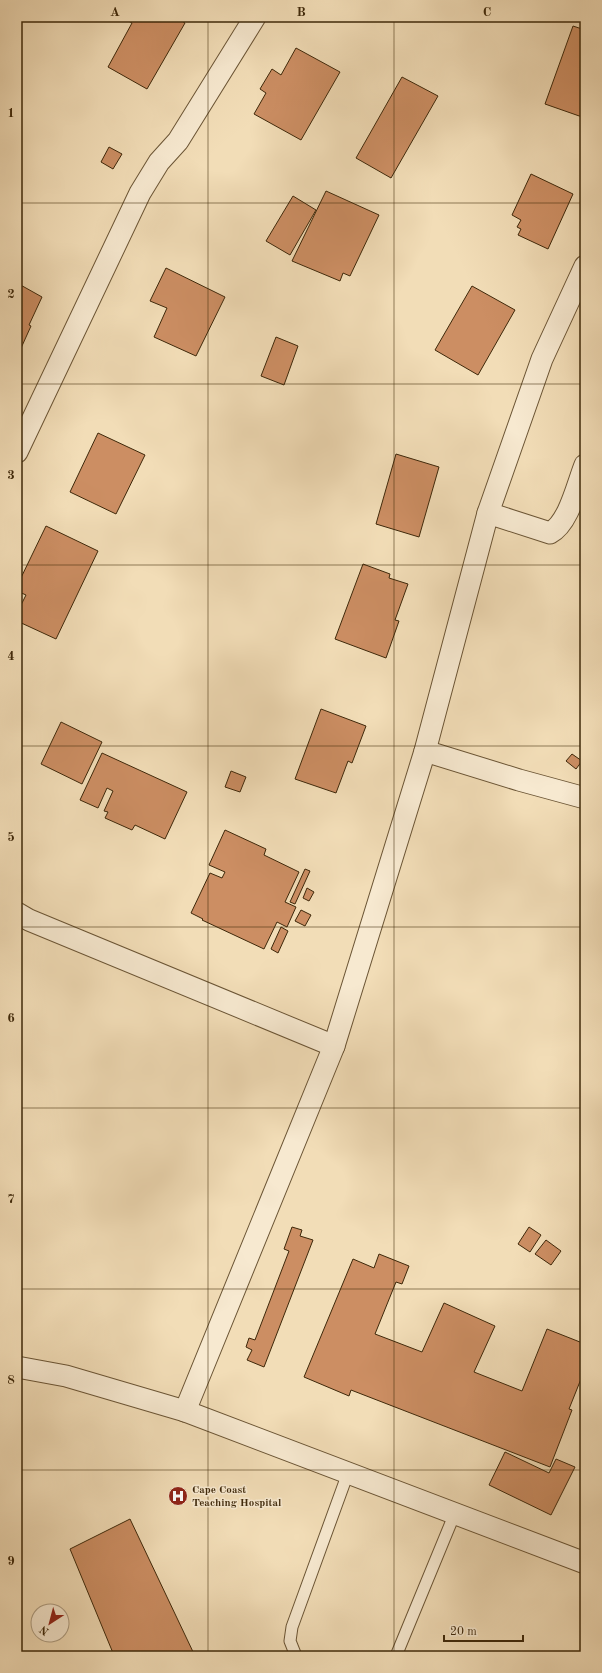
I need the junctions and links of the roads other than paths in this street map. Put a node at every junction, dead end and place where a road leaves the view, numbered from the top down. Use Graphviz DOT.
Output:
graph roads {
  1 [pos="255,17"];
  2 [pos="585,266"];
  3 [pos="18,447"];
  4 [pos="585,465"];
  5 [pos="488,513"];
  6 [pos="425,750"];
  7 [pos="585,798"];
  8 [pos="17,913"];
  9 [pos="334,1046"];
  10 [pos="17,1367"];
  11 [pos="185,1411"];
  12 [pos="348,1473"];
  13 [pos="455,1513"];
  14 [pos="585,1563"];
  15 [pos="296,1656"];
  16 [pos="396,1656"];
  1 -- 3 [label="street"];
  2 -- 5 [label="street"];
  4 -- 5 [label="street"];
  5 -- 6 [label="street"];
  6 -- 7 [label="street"];
  6 -- 9 [label="street"];
  8 -- 9 [label="street"];
  9 -- 11 [label="street"];
  10 -- 11 [label="street"];
  11 -- 12 [label="street"];
  12 -- 13 [label="street"];
  12 -- 15 [label="lane"];
  13 -- 14 [label="street"];
  13 -- 16 [label="lane"];
}
